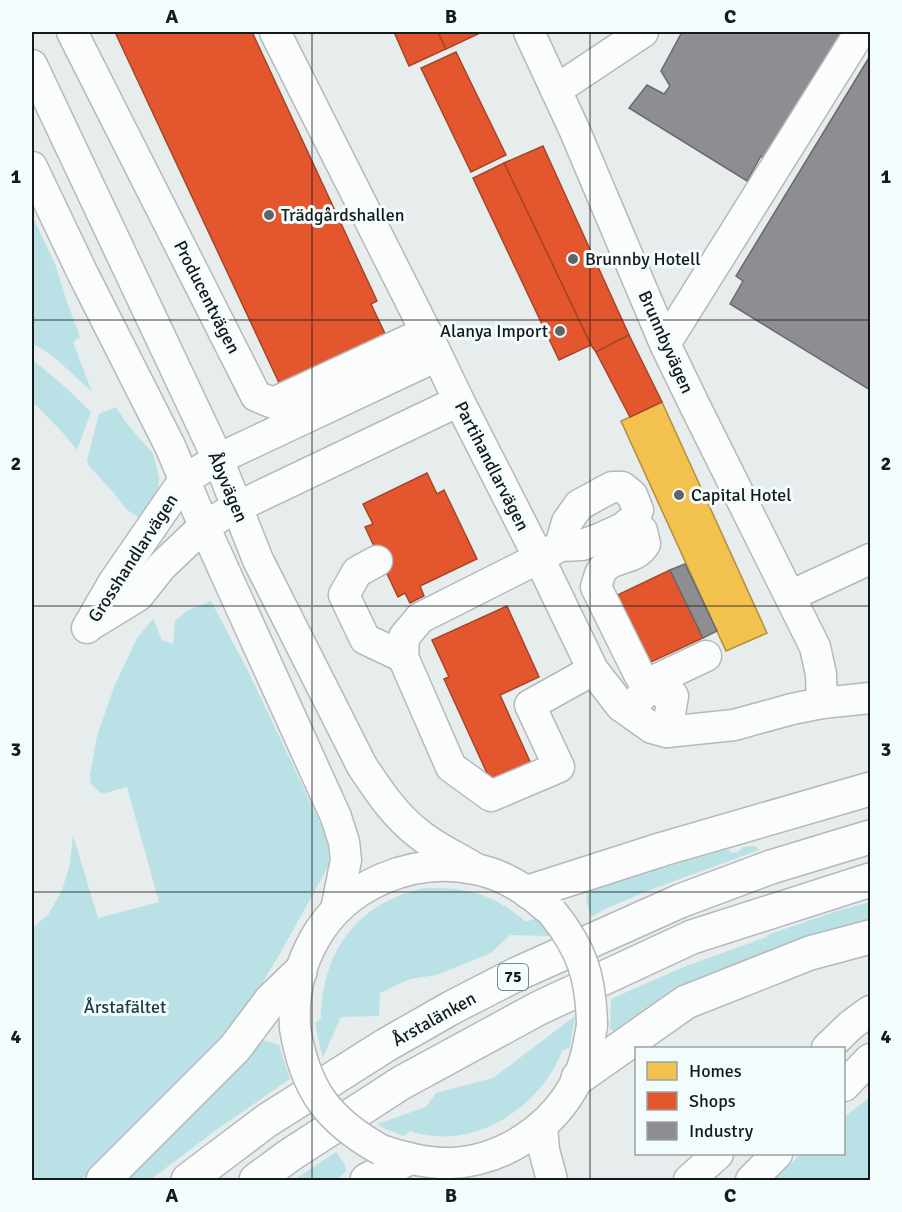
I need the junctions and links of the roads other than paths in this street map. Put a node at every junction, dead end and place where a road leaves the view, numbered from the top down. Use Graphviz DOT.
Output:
graph roads {
  1 [pos="72,32"];
  2 [pos="275,32"];
  3 [pos="643,32"];
  4 [pos="860,32"];
  5 [pos="533,33"];
  6 [pos="32,65"];
  7 [pos="556,90"];
  8 [pos="32,167"];
  9 [pos="432,344"];
  10 [pos="665,344"];
  11 [pos="459,401"];
  12 [pos="218,459"];
  13 [pos="184,480"];
  14 [pos="237,507"];
  15 [pos="628,524"];
  16 [pos="204,526"];
  17 [pos="549,552"];
  18 [pos="870,559"];
  19 [pos="377,561"];
  20 [pos="790,596"];
  21 [pos="706,656"];
  22 [pos="403,657"];
  23 [pos="593,670"];
  24 [pos="661,689"];
  25 [pos="870,698"];
  26 [pos="822,703"];
  27 [pos="630,713"];
  28 [pos="667,732"];
  29 [pos="870,789"];
  30 [pos="870,837"];
  31 [pos="476,868"];
  32 [pos="870,880"];
  33 [pos="540,902"];
  34 [pos="336,910"];
  35 [pos="870,936"];
  36 [pos="300,972"];
  37 [pos="870,1011"];
  38 [pos="828,1047"];
  39 [pos="870,1059"];
  40 [pos="578,1078"];
  41 [pos="845,1084"];
  42 [pos="870,1087"];
  43 [pos="845,1100"];
  44 [pos="542,1126"];
  45 [pos="717,1155"];
  46 [pos="776,1155"];
  47 [pos="406,1157"];
  48 [pos="103,1180"];
  49 [pos="188,1180"];
  50 [pos="256,1180"];
  51 [pos="367,1180"];
  52 [pos="459,1180"];
  53 [pos="552,1180"];
  54 [pos="689,1180"];
  55 [pos="751,1180"];
  1 -- 9 [label="street, Producentvägen"];
  2 -- 9 [label="street, Partihandlarvägen"];
  3 -- 7 [label="street"];
  4 -- 10 [label="street"];
  5 -- 7 [label="street, Brunnbyvägen"];
  6 -- 12 [label="street, Åbyvägen"];
  7 -- 10 [label="street, Brunnbyvägen"];
  8 -- 13 [label="street, Åbyvägen"];
  9 -- 11 [label="street, Partihandlarvägen"];
  9 -- 12 [label="street, Grosshandlarvägen"];
  10 -- 20 [label="street, Brunnbyvägen"];
  11 -- 14 [label="street, Grosshandlarvägen"];
  11 -- 17 [label="street, Partihandlarvägen"];
  12 -- 13 [label="street, Grosshandlarvägen"];
  12 -- 14 [label="street, Åbyvägen"];
  13 -- 16 [label="street, Åbyvägen"];
  13 -- 16 [label="street, Grosshandlarvägen"];
  14 -- 16 [label="street, Grosshandlarvägen"];
  14 -- 31 [label="street, Åbyvägen"];
  15 -- 17 [label="street"];
  15 -- 17 [label="street"];
  15 -- 24 [label="street"];
  16 -- 34 [label="street, Åbyvägen"];
  17 -- 22 [label="street"];
  17 -- 23 [label="street, Partihandlarvägen"];
  18 -- 20 [label="street"];
  19 -- 22 [label="street"];
  20 -- 26 [label="street, Brunnbyvägen"];
  21 -- 24 [label="street"];
  22 -- 23 [label="street"];
  23 -- 27 [label="street, Partihandlarvägen"];
  24 -- 27 [label="street"];
  24 -- 28 [label="street"];
  25 -- 26 [label="street"];
  26 -- 28 [label="street"];
  27 -- 28 [label="street, Partihandlarvägen"];
  29 -- 33 [label="highway"];
  30 -- 49 [label="highway, Årstalänken / 75"];
  31 -- 33 [label="street"];
  31 -- 34 [label="street"];
  32 -- 50 [label="highway, 75"];
  33 -- 40 [label="street, bridge"];
  34 -- 36 [label="street"];
  35 -- 40 [label="highway"];
  36 -- 47 [label="street, bridge"];
  36 -- 48 [label="highway"];
  37 -- 38 [label="street"];
  39 -- 41 [label="street"];
  40 -- 44 [label="street"];
  42 -- 43 [label="street"];
  44 -- 47 [label="street"];
  44 -- 53 [label="street"];
  45 -- 54 [label="street"];
  46 -- 55 [label="street"];
  47 -- 51 [label="highway"];
  47 -- 52 [label="street"];
}
